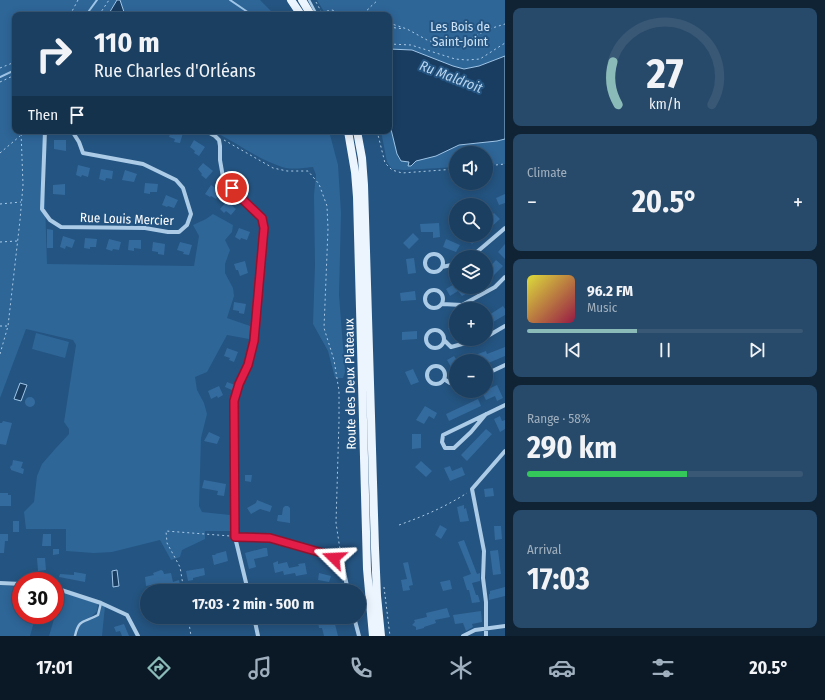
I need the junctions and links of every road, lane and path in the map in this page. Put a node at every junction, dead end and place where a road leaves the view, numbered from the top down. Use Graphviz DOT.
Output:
graph roads {
  1 [pos="78,0"];
  2 [pos="109,0"];
  3 [pos="291,0"];
  4 [pos="302,0"];
  5 [pos="309,0"];
  6 [pos="314,0"];
  7 [pos="378,0"];
  8 [pos="72,12"];
  9 [pos="101,12"];
  10 [pos="299,12"];
  11 [pos="309,12"];
  12 [pos="315,12"];
  13 [pos="322,12"];
  14 [pos="338,12"];
  15 [pos="367,12"];
  16 [pos="392,23"];
  17 [pos="505,24"];
  18 [pos="392,27"];
  19 [pos="406,29"];
  20 [pos="505,43"];
  21 [pos="392,44"];
  22 [pos="12,63"];
  23 [pos="0,68"];
  24 [pos="12,76"];
  25 [pos="0,82"];
  26 [pos="45,134"];
  27 [pos="74,134"];
  28 [pos="211,134"];
  29 [pos="349,134"];
  30 [pos="358,134"];
  31 [pos="378,134"];
  32 [pos="21,136"];
  33 [pos="219,140"];
  34 [pos="0,153"];
  35 [pos="505,164"];
  36 [pos="493,165"];
  37 [pos="449,170"];
  38 [pos="21,202"];
  39 [pos="0,204"];
  40 [pos="505,228"];
  41 [pos="17,241"];
  42 [pos="0,242"];
  43 [pos="479,250"];
  44 [pos="449,266"];
  45 [pos="442,267"];
  46 [pos="505,277"];
  47 [pos="442,304"];
  48 [pos="0,326"];
  49 [pos="8,326"];
  50 [pos="505,326"];
  51 [pos="493,333"];
  52 [pos="444,340"];
  53 [pos="449,345"];
  54 [pos="0,354"];
  55 [pos="505,365"];
  56 [pos="493,371"];
  57 [pos="444,379"];
  58 [pos="449,382"];
  59 [pos="505,405"];
  60 [pos="486,414"];
  61 [pos="505,451"];
  62 [pos="472,489"];
  63 [pos="399,525"];
  64 [pos="235,537"];
  65 [pos="342,562"];
  66 [pos="0,583"];
  67 [pos="12,584"];
  68 [pos="183,584"];
  69 [pos="246,584"];
  70 [pos="347,584"];
  71 [pos="64,591"];
  72 [pos="101,603"];
  73 [pos="189,624"];
  74 [pos="255,624"];
  75 [pos="355,624"];
  76 [pos="505,626"];
  77 [pos="486,629"];
  78 [pos="75,636"];
  79 [pos="138,636"];
  80 [pos="191,636"];
  81 [pos="258,636"];
  82 [pos="358,636"];
  83 [pos="373,636"];
  84 [pos="381,636"];
  85 [pos="463,636"];
  86 [pos="486,636"];
  1 -- 8 [label="path"];
  2 -- 9 [label="path"];
  3 -- 10 [label="main road"];
  4 -- 11 [label="main road"];
  5 -- 12 [label="lane"];
  6 -- 13 [label="path"];
  7 -- 15 [label="path"];
  13 -- 14 [label="path"];
  16 -- 19 [label="path"];
  17 -- 19 [label="path"];
  18 -- 19 [label="path"];
  20 -- 21 [label="path"];
  22 -- 23 [label="path"];
  24 -- 25 [label="path"];
  26 -- 27 [label="street, Rue Louis Mercier"];
  28 -- 33 [label="street"];
  29 -- 83 [label="main road, Route des Deux Plateaux"];
  30 -- 84 [label="main road, Route des Deux Plateaux"];
  31 -- 37 [label="path"];
  32 -- 34 [label="path"];
  32 -- 38 [label="path"];
  33 -- 64 [label="street"];
  33 -- 65 [label="path"];
  35 -- 36 [label="path"];
  38 -- 39 [label="path"];
  38 -- 41 [label="path"];
  40 -- 43 [label="street"];
  41 -- 42 [label="path"];
  41 -- 49 [label="path"];
  44 -- 45 [label="street"];
  45 -- 45 [label="street"];
  46 -- 47 [label="street"];
  47 -- 47 [label="street"];
  48 -- 49 [label="path"];
  49 -- 54 [label="path"];
  50 -- 51 [label="street"];
  52 -- 52 [label="street"];
  52 -- 53 [label="street"];
  55 -- 56 [label="street"];
  57 -- 57 [label="street"];
  57 -- 58 [label="street"];
  59 -- 60 [label="street"];
  60 -- 60 [label="street"];
  61 -- 62 [label="street"];
  62 -- 63 [label="path"];
  62 -- 77 [label="street"];
  64 -- 65 [label="street"];
  64 -- 68 [label="path"];
  64 -- 69 [label="street"];
  65 -- 70 [label="street"];
  66 -- 67 [label="street"];
  71 -- 72 [label="street"];
  72 -- 78 [label="lane"];
  72 -- 79 [label="street"];
  73 -- 80 [label="path"];
  74 -- 81 [label="street"];
  75 -- 82 [label="street"];
  76 -- 77 [label="street"];
  77 -- 85 [label="street"];
  77 -- 86 [label="street"];
}
